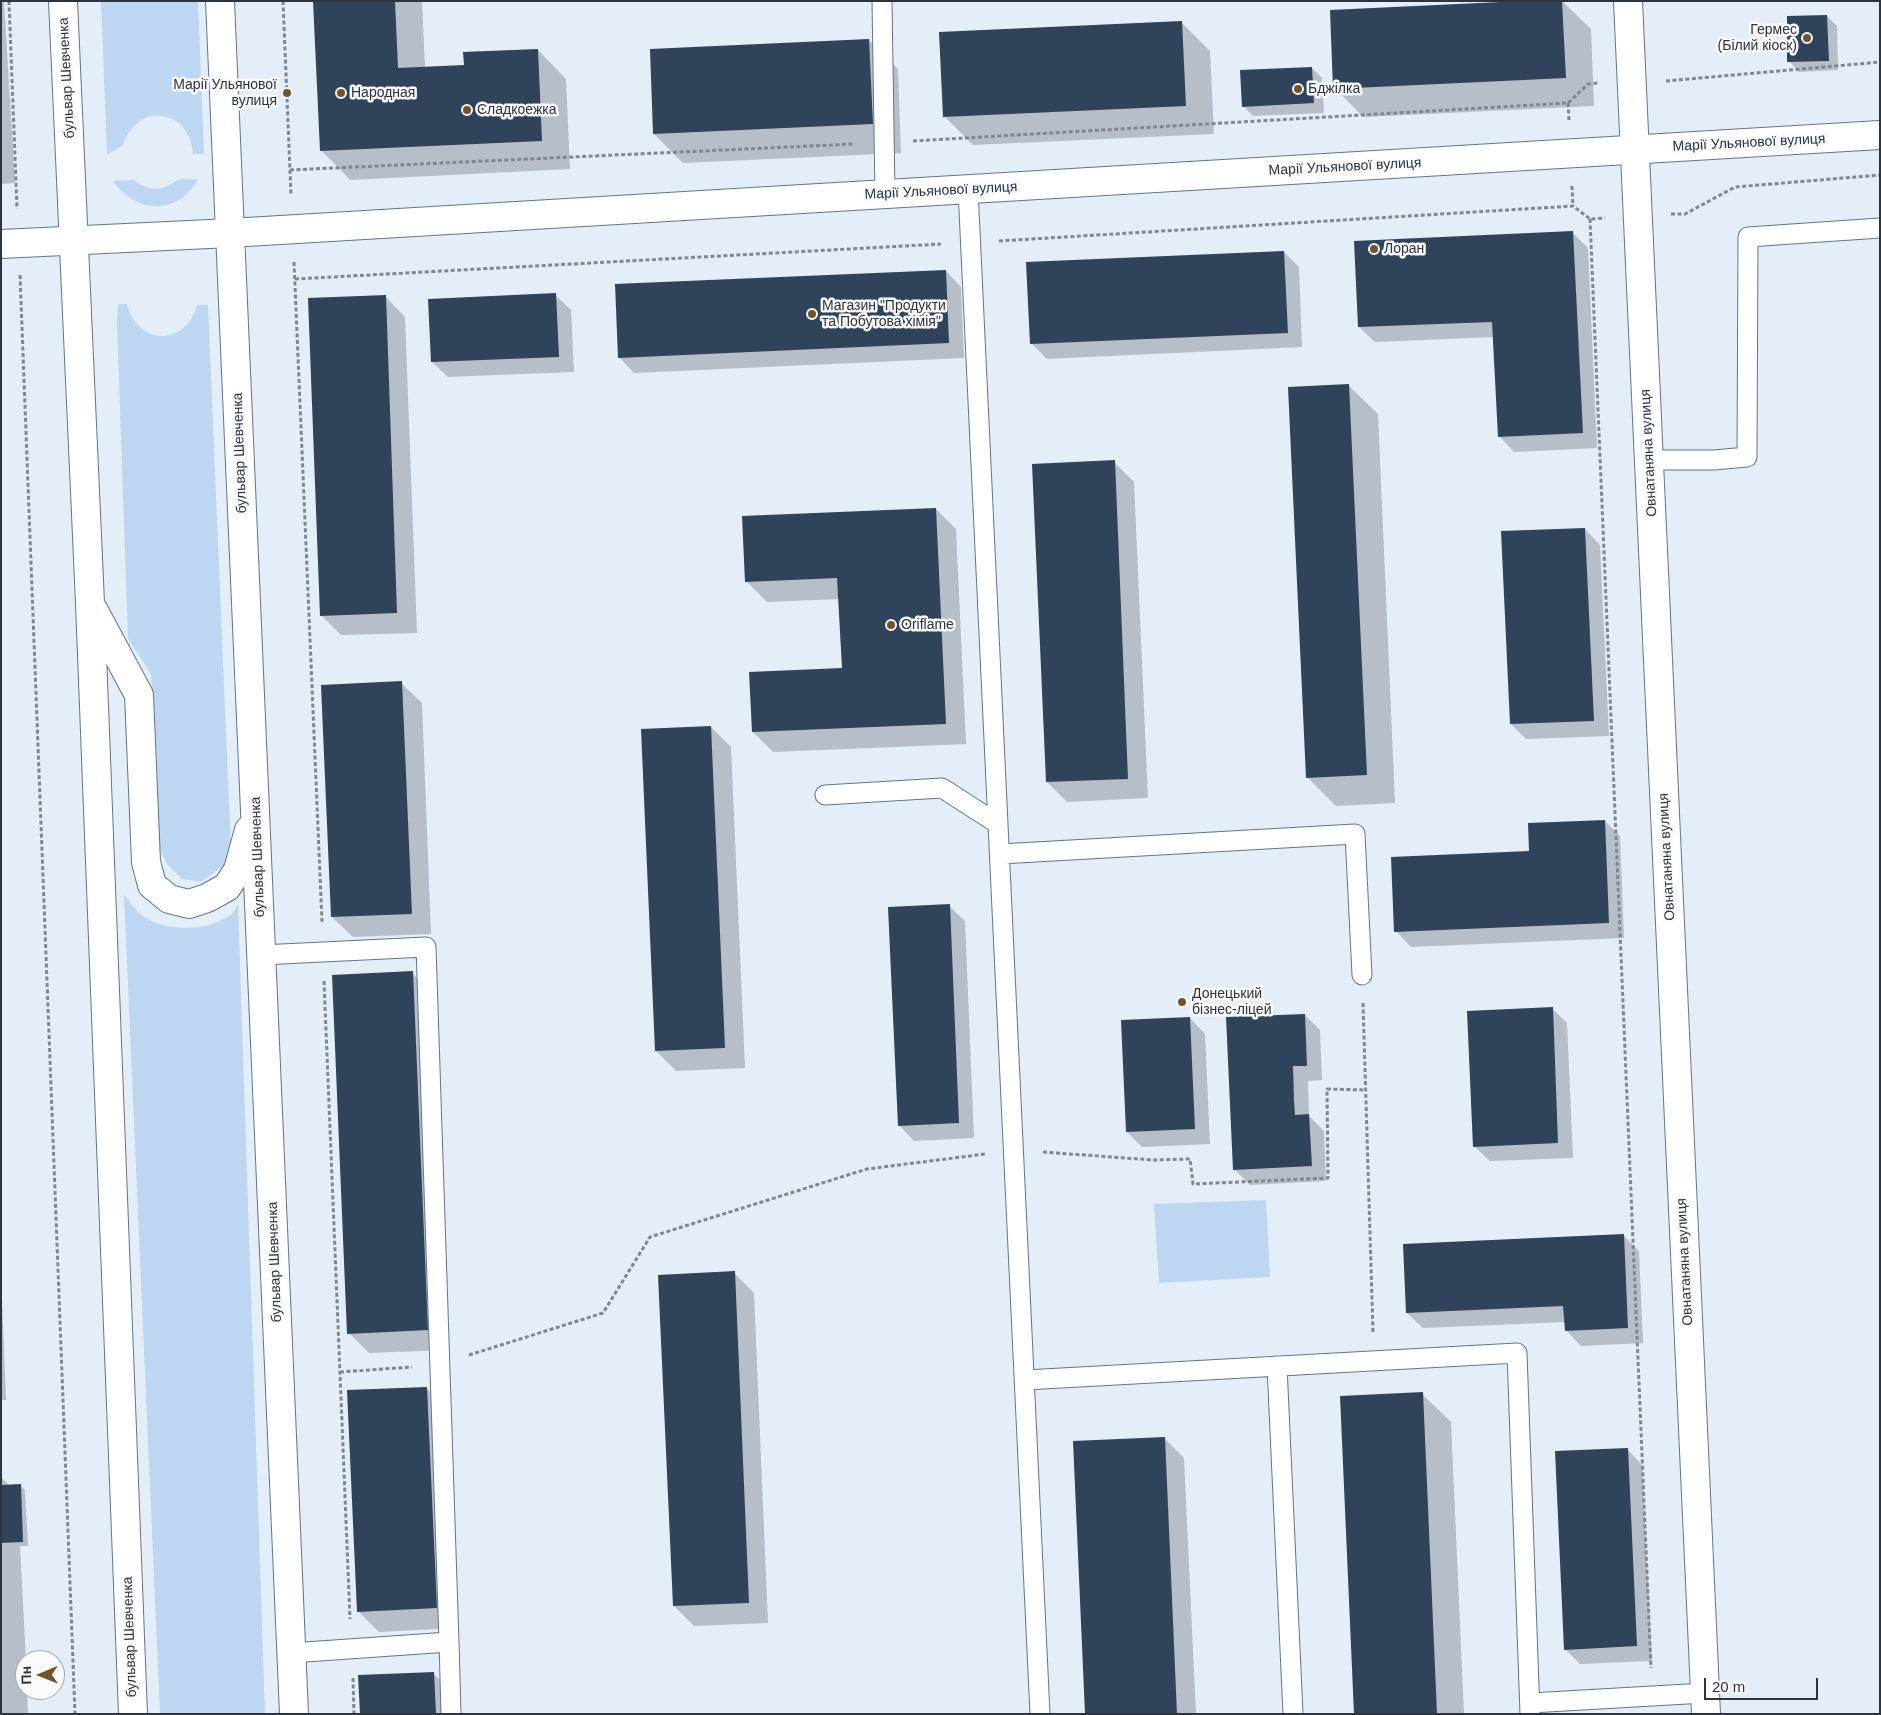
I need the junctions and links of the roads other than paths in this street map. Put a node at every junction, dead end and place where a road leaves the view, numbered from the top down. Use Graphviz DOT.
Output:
graph roads {
  1 [pos="63,1"];
  2 [pos="220,1"];
  3 [pos="882,1"];
  4 [pos="1628,1"];
  5 [pos="1880,135"];
  6 [pos="1636,149"];
  7 [pos="968,189"];
  8 [pos="885,194"];
  9 [pos="1880,228"];
  10 [pos="230,233"];
  11 [pos="74,242"];
  12 [pos="10,244"];
  13 [pos="1650,460"];
  14 [pos="90,603"];
  15 [pos="825,795"];
  16 [pos="256,808"];
  17 [pos="998,824"];
  18 [pos="1000,854"];
  19 [pos="261,955"];
  20 [pos="1362,975"];
  21 [pos="1277,1366"];
  22 [pos="1025,1380"];
  23 [pos="448,1642"];
  24 [pos="291,1653"];
  25 [pos="1705,1703"];
  26 [pos="1530,1708"];
  27 [pos="134,1714"];
  28 [pos="294,1714"];
  29 [pos="451,1714"];
  30 [pos="1040,1714"];
  31 [pos="1293,1714"];
  1 -- 11 [label="main road, бульвар Шевченка"];
  2 -- 10 [label="main road, бульвар Шевченка"];
  3 -- 8 [label="lane"];
  4 -- 6 [label="main road, Овнатаняна вулиця"];
  5 -- 6 [label="main road, Марії Ульянової вулиця"];
  6 -- 7 [label="main road, Марії Ульянової вулиця"];
  6 -- 13 [label="main road, Овнатаняна вулиця"];
  7 -- 8 [label="main road, Марії Ульянової вулиця"];
  7 -- 17 [label="lane"];
  8 -- 10 [label="main road, Марії Ульянової вулиця"];
  9 -- 13 [label="lane"];
  10 -- 11 [label="main road, Марії Ульянової вулиця"];
  10 -- 16 [label="main road, бульвар Шевченка"];
  11 -- 12 [label="main road, Марії Ульянової вулиця"];
  11 -- 14 [label="main road, бульвар Шевченка"];
  13 -- 25 [label="main road, Овнатаняна вулиця"];
  14 -- 16 [label="main road"];
  14 -- 27 [label="main road, бульвар Шевченка"];
  15 -- 17 [label="lane"];
  16 -- 19 [label="main road, бульвар Шевченка"];
  17 -- 18 [label="lane"];
  18 -- 20 [label="lane"];
  18 -- 22 [label="lane"];
  19 -- 23 [label="lane"];
  19 -- 24 [label="main road, бульвар Шевченка"];
  21 -- 22 [label="lane"];
  21 -- 26 [label="lane"];
  21 -- 31 [label="lane"];
  22 -- 30 [label="lane"];
  23 -- 24 [label="lane"];
  23 -- 29 [label="lane"];
  24 -- 28 [label="main road, бульвар Шевченка"];
  25 -- 26 [label="lane"];
}
